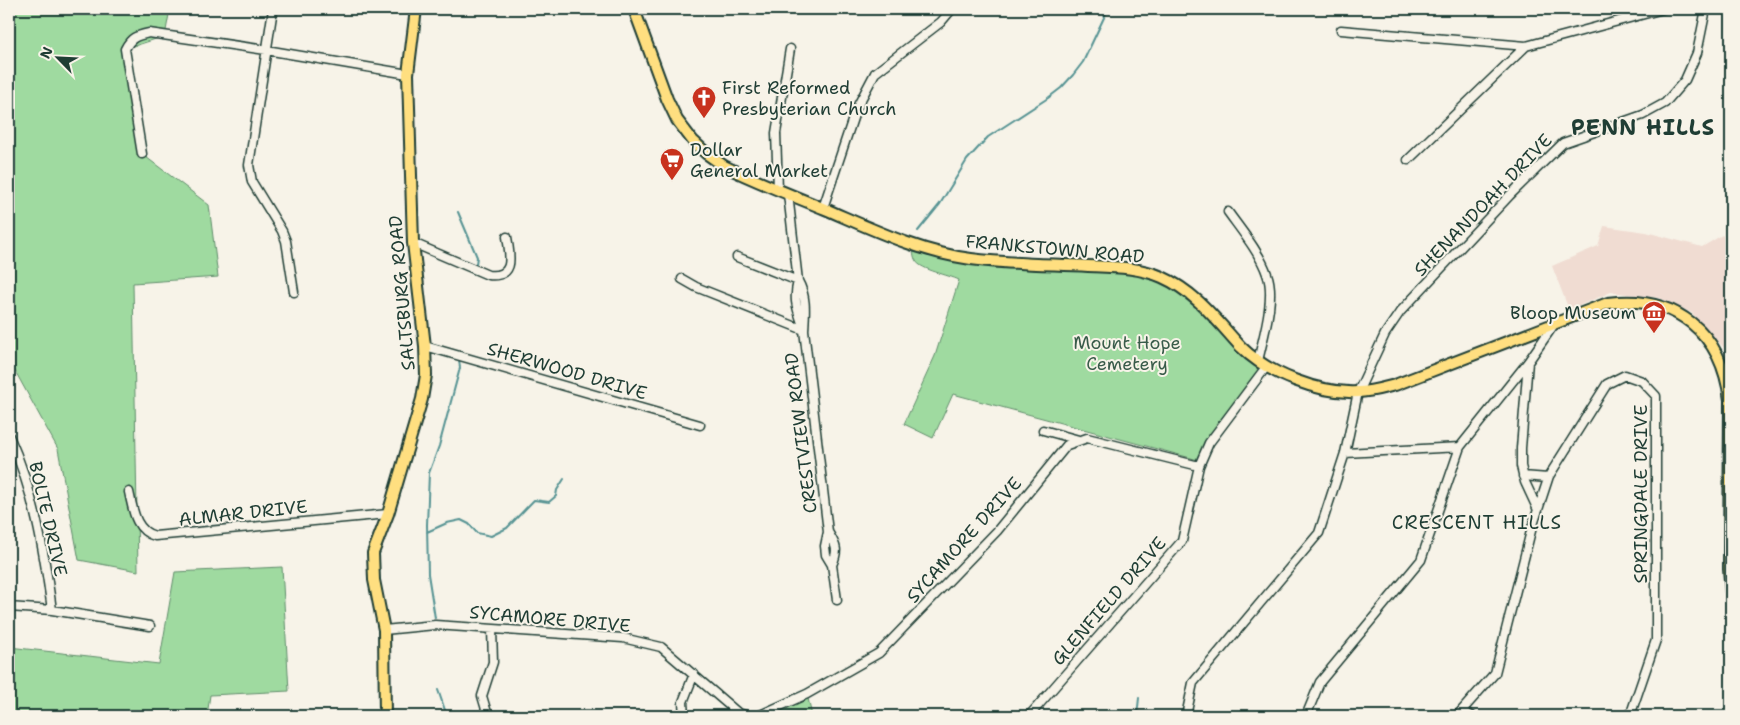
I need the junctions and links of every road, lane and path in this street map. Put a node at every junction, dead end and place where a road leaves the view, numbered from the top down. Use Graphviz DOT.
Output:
graph roads {
  1 [pos="273,9"];
  2 [pos="416,9"];
  3 [pos="634,9"];
  4 [pos="952,9"];
  5 [pos="1663,9"];
  6 [pos="1706,9"];
  7 [pos="1341,30"];
  8 [pos="1526,46"];
  9 [pos="790,49"];
  10 [pos="266,50"];
  11 [pos="408,74"];
  12 [pos="142,154"];
  13 [pos="1408,160"];
  14 [pos="778,189"];
  15 [pos="788,194"];
  16 [pos="823,208"];
  17 [pos="1228,212"];
  18 [pos="507,238"];
  19 [pos="413,243"];
  20 [pos="737,257"];
  21 [pos="682,279"];
  22 [pos="798,282"];
  23 [pos="294,292"];
  24 [pos="1555,323"];
  25 [pos="804,330"];
  26 [pos="425,346"];
  27 [pos="1528,362"];
  28 [pos="1262,364"];
  29 [pos="1358,392"];
  30 [pos="1731,400"];
  31 [pos="700,425"];
  32 [pos="1043,430"];
  33 [pos="9,436"];
  34 [pos="1079,440"];
  35 [pos="1460,447"];
  36 [pos="1345,453"];
  37 [pos="1199,466"];
  38 [pos="1524,476"];
  39 [pos="1548,478"];
  40 [pos="129,492"];
  41 [pos="1730,500"];
  42 [pos="1538,510"];
  43 [pos="388,514"];
  44 [pos="1731,594"];
  45 [pos="837,600"];
  46 [pos="9,608"];
  47 [pos="52,610"];
  48 [pos="150,626"];
  49 [pos="492,629"];
  50 [pos="384,630"];
  51 [pos="694,674"];
  52 [pos="1460,714"];
  53 [pos="385,716"];
  54 [pos="488,716"];
  55 [pos="684,716"];
  56 [pos="749,716"];
  57 [pos="758,716"];
  58 [pos="1029,716"];
  59 [pos="1186,716"];
  60 [pos="1306,716"];
  61 [pos="1472,716"];
  62 [pos="1630,716"];
  1 -- 10 [label="street"];
  2 -- 11 [label="main road, SALTSBURG ROAD"];
  3 -- 14 [label="main road, FRANKSTOWN ROAD"];
  4 -- 16 [label="street"];
  5 -- 8 [label="street"];
  6 -- 29 [label="street, SHENANDOAH DRIVE"];
  7 -- 8 [label="street"];
  8 -- 13 [label="street"];
  9 -- 14 [label="street"];
  10 -- 11 [label="street"];
  10 -- 12 [label="street"];
  10 -- 23 [label="street"];
  11 -- 19 [label="main road, SALTSBURG ROAD"];
  14 -- 15 [label="main road, FRANKSTOWN ROAD"];
  15 -- 16 [label="main road, FRANKSTOWN ROAD"];
  15 -- 22 [label="street, CRESTVIEW ROAD"];
  16 -- 28 [label="main road, FRANKSTOWN ROAD"];
  17 -- 28 [label="street"];
  18 -- 19 [label="street"];
  19 -- 26 [label="main road, SALTSBURG ROAD"];
  20 -- 22 [label="street"];
  21 -- 25 [label="street"];
  22 -- 25 [label="street, CRESTVIEW ROAD"];
  24 -- 27 [label="street"];
  24 -- 29 [label="main road, FRANKSTOWN ROAD"];
  24 -- 30 [label="main road, FRANKSTOWN ROAD"];
  25 -- 45 [label="street, CRESTVIEW ROAD"];
  26 -- 31 [label="street, SHERWOOD DRIVE"];
  26 -- 43 [label="main road, SALTSBURG ROAD"];
  27 -- 35 [label="street"];
  27 -- 38 [label="street"];
  28 -- 29 [label="main road, FRANKSTOWN ROAD"];
  28 -- 37 [label="street, GLENFIELD DRIVE"];
  29 -- 36 [label="street, SHENANDOAH DRIVE"];
  30 -- 41 [label="main road, FRANKSTOWN ROAD"];
  32 -- 34 [label="street"];
  33 -- 47 [label="street, BOLTE DRIVE"];
  34 -- 37 [label="street"];
  34 -- 57 [label="street, SYCAMORE DRIVE"];
  35 -- 36 [label="street"];
  35 -- 60 [label="street"];
  36 -- 59 [label="street, SHENANDOAH DRIVE"];
  37 -- 58 [label="street, GLENFIELD DRIVE"];
  38 -- 39 [label="street"];
  38 -- 42 [label="street"];
  39 -- 42 [label="street, SPRINGDALE DRIVE"];
  39 -- 62 [label="street, SPRINGDALE DRIVE"];
  40 -- 43 [label="street, ALMAR DRIVE"];
  41 -- 44 [label="main road, FRANKSTOWN ROAD"];
  42 -- 52 [label="street, SPRINGDALE DRIVE"];
  43 -- 50 [label="main road, SALTSBURG ROAD"];
  46 -- 47 [label="street"];
  47 -- 48 [label="street"];
  49 -- 50 [label="street, SYCAMORE DRIVE"];
  49 -- 51 [label="street, SYCAMORE DRIVE"];
  49 -- 54 [label="street"];
  50 -- 53 [label="main road, SALTSBURG ROAD"];
  51 -- 55 [label="street"];
  51 -- 56 [label="street, SYCAMORE DRIVE"];
  52 -- 61 [label="street"];
}
